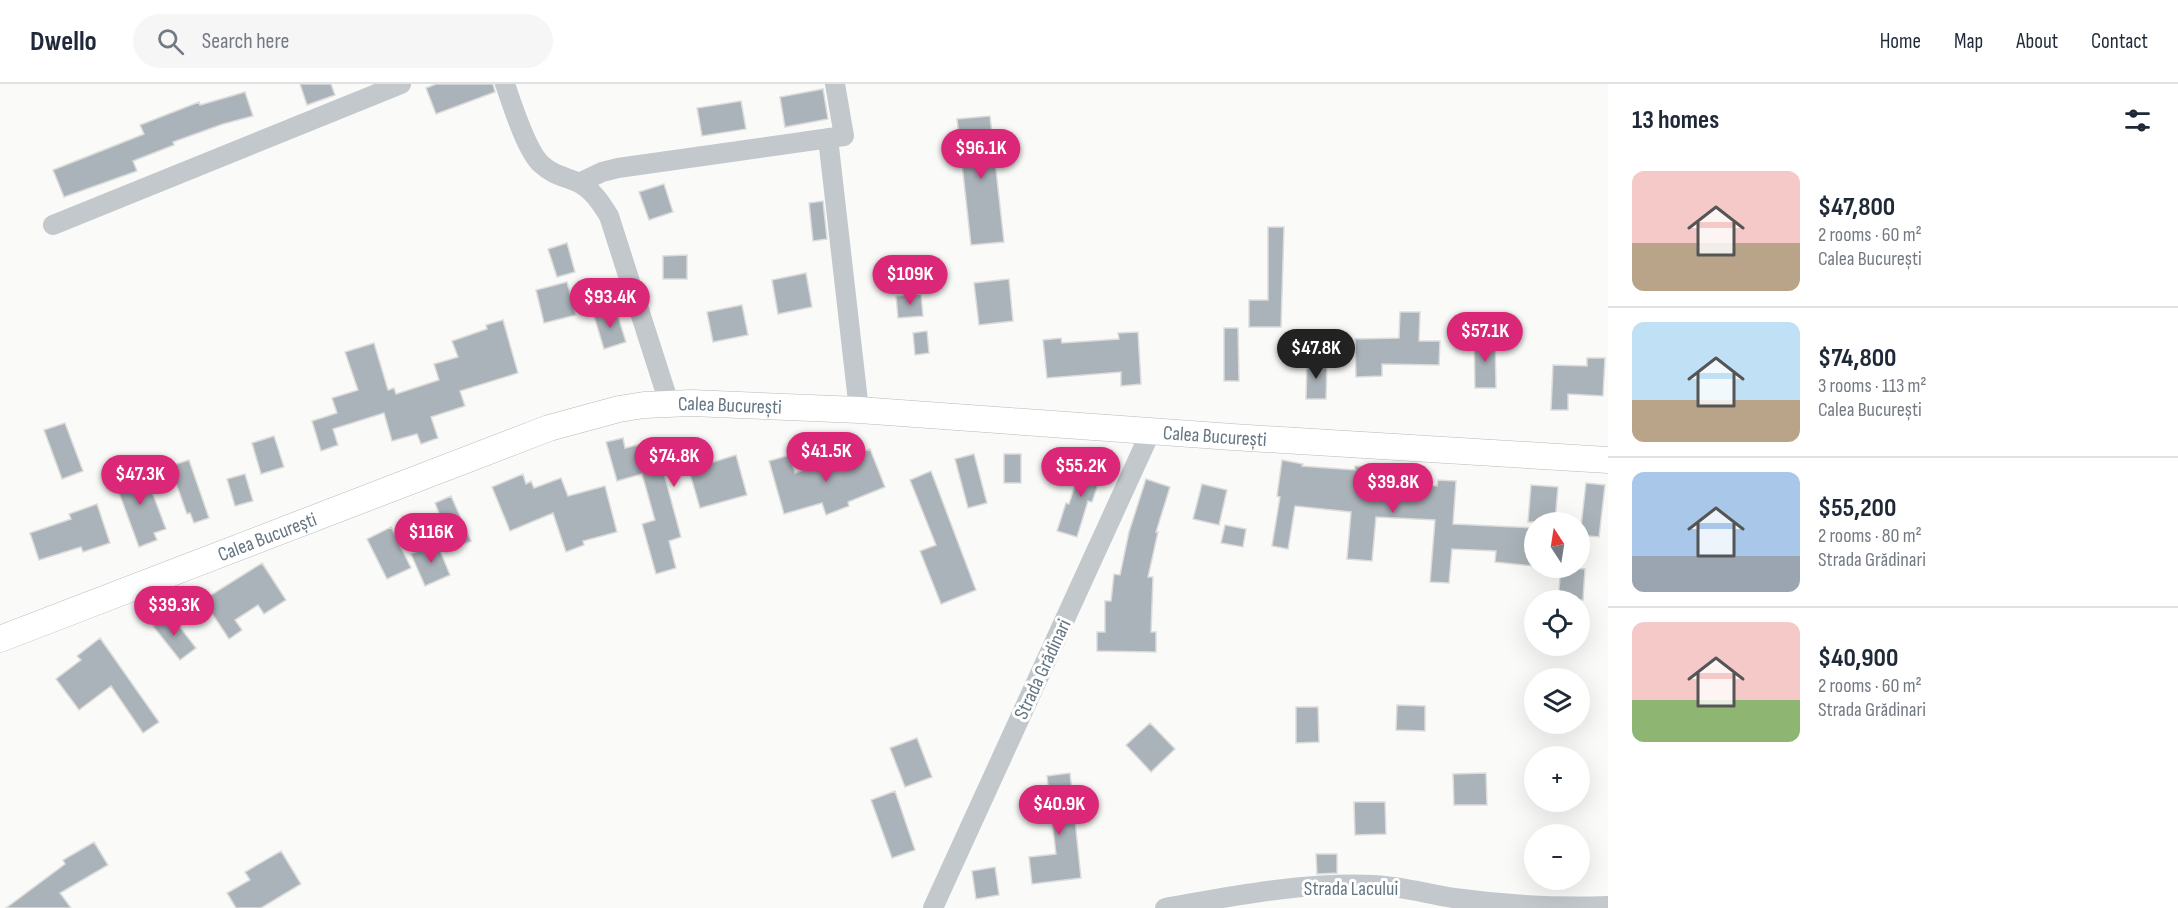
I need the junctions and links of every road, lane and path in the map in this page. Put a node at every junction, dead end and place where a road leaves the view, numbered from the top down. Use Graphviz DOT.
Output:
graph roads {
  1 [pos="401,84"];
  2 [pos="505,84"];
  3 [pos="835,84"];
  4 [pos="828,138"];
  5 [pos="579,183"];
  6 [pos="53,225"];
  7 [pos="669,403"];
  8 [pos="859,410"];
  9 [pos="1151,431"];
  10 [pos="1608,460"];
  11 [pos="0,639"];
  12 [pos="1424,900"];
  13 [pos="1608,906"];
  14 [pos="933,908"];
  15 [pos="1165,908"];
  1 -- 6 [label="street"];
  2 -- 5 [label="street"];
  3 -- 4 [label="street"];
  4 -- 5 [label="street"];
  4 -- 8 [label="street"];
  5 -- 7 [label="street"];
  7 -- 8 [label="main road, Calea București"];
  7 -- 11 [label="main road, Calea București"];
  8 -- 9 [label="main road, Calea București"];
  9 -- 10 [label="main road, Calea București"];
  9 -- 14 [label="street, Strada Grădinari"];
  12 -- 13 [label="street, Strada Lacului"];
  12 -- 15 [label="street, Strada Lacului"];
}
